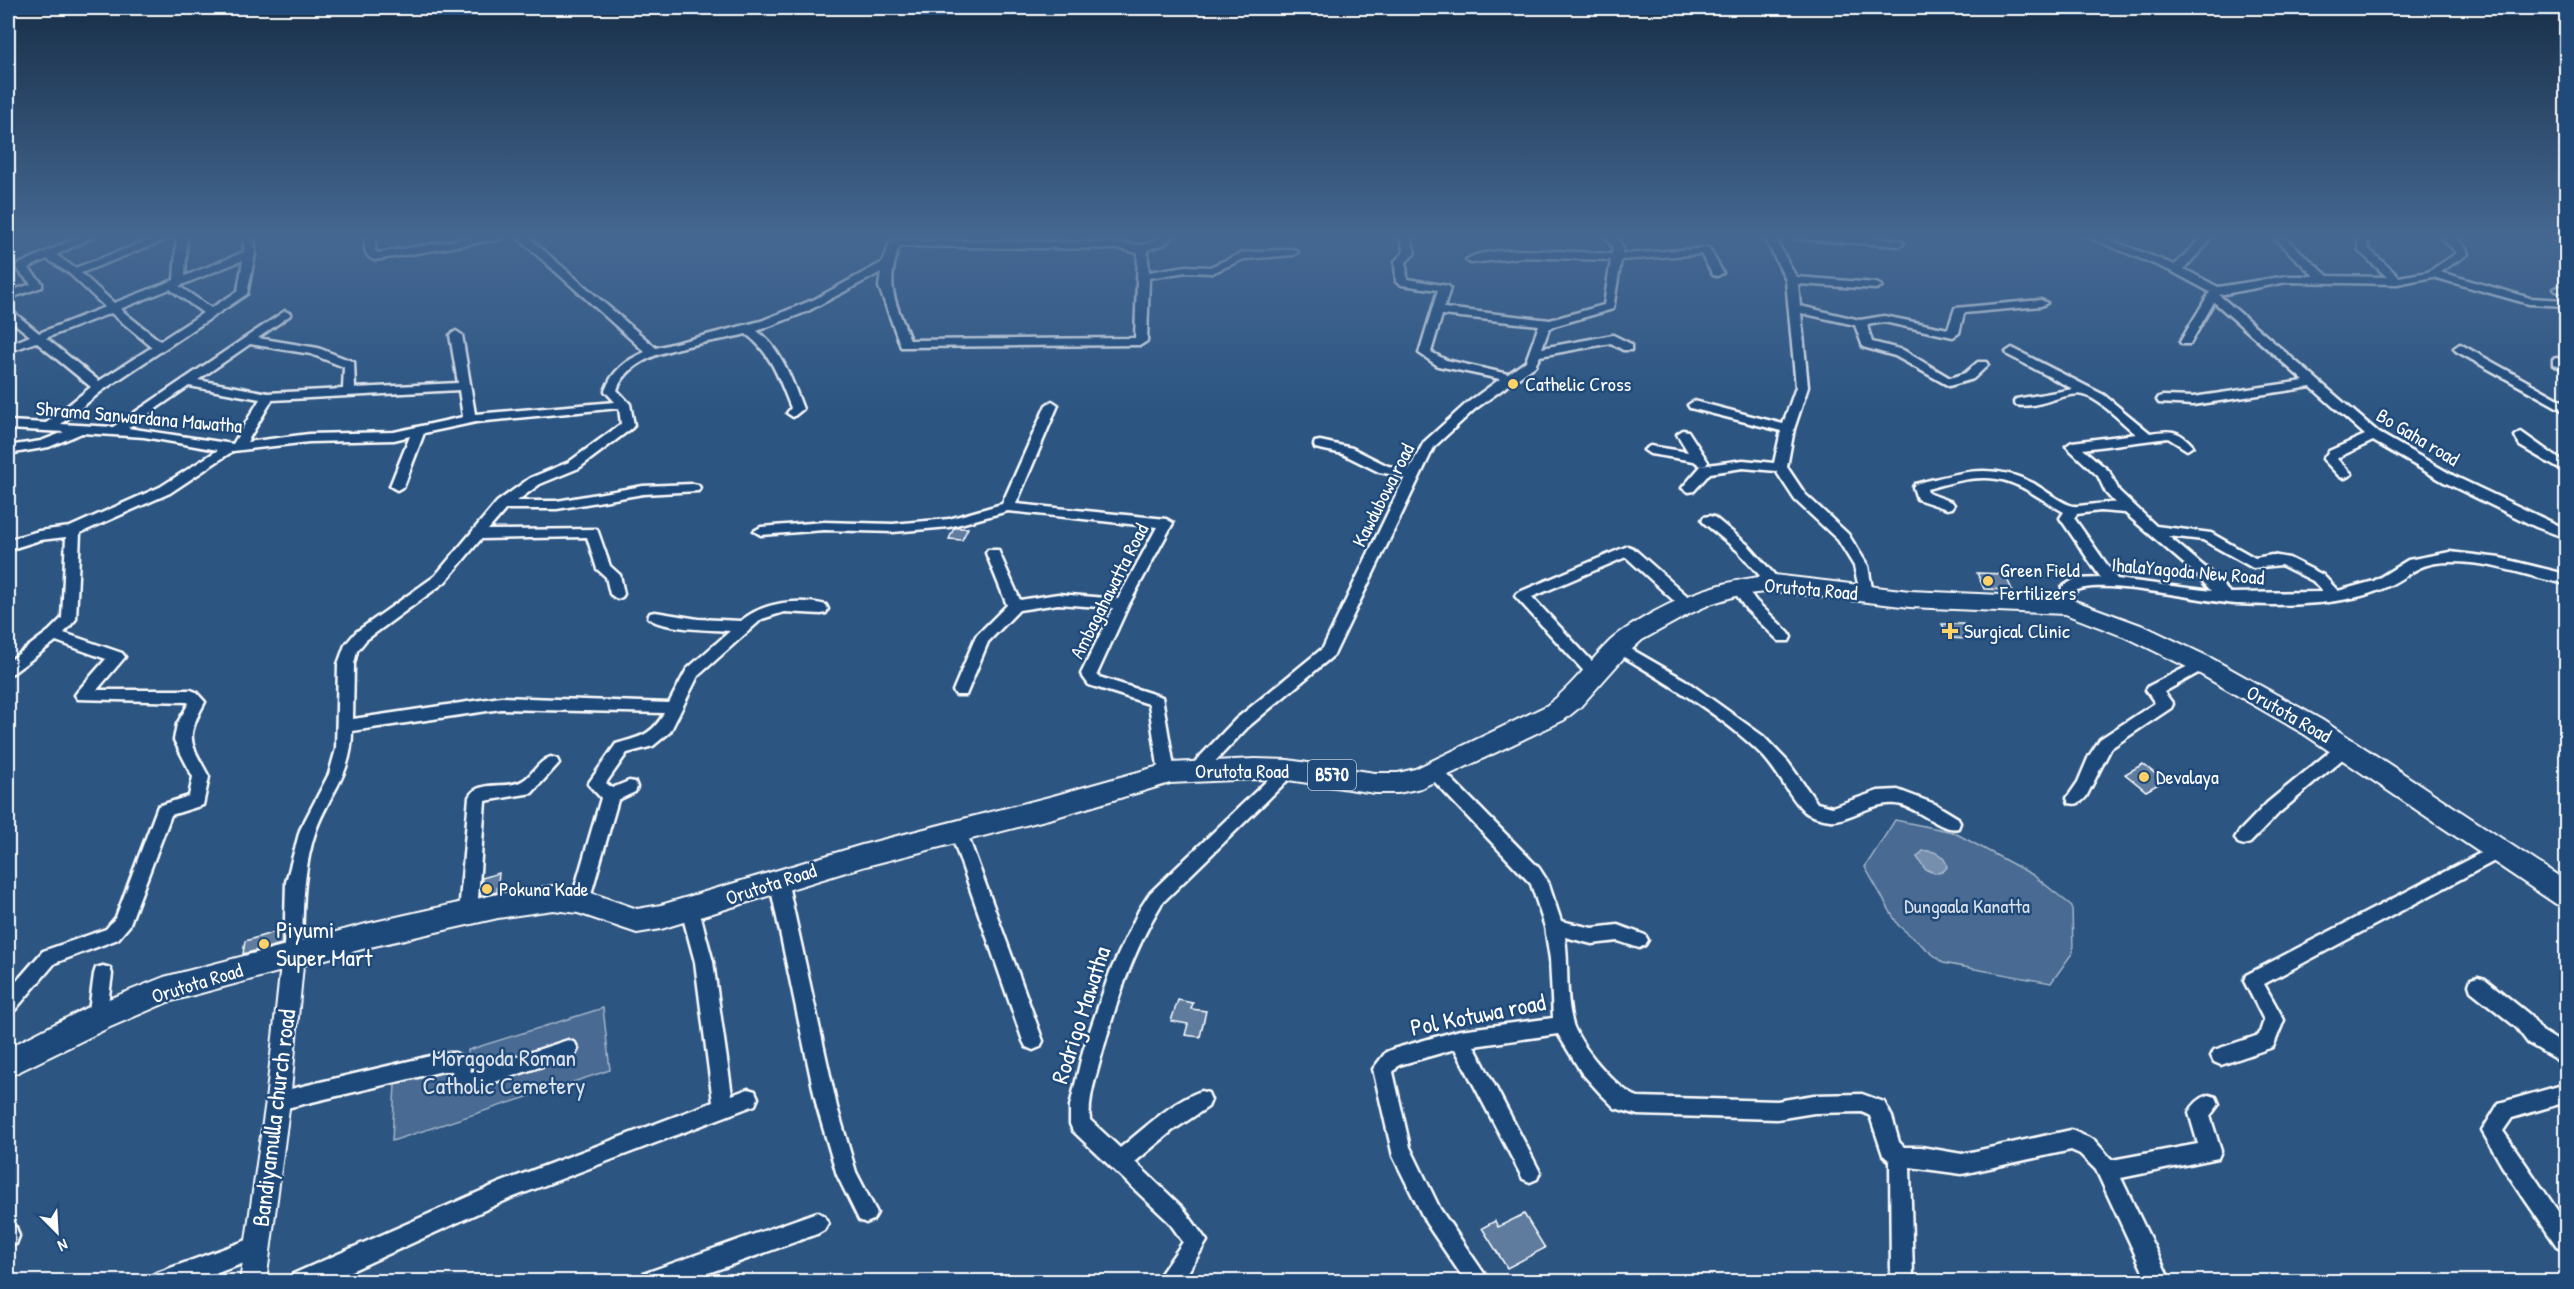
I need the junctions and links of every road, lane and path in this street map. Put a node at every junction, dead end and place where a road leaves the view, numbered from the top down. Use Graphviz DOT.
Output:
graph roads {
  1 [pos="100,296"];
  2 [pos="141,296"];
  3 [pos="190,296"];
  4 [pos="236,296"];
  5 [pos="589,296"];
  6 [pos="830,296"];
  7 [pos="888,296"];
  8 [pos="1143,296"];
  9 [pos="1442,296"];
  10 [pos="1611,296"];
  11 [pos="1793,296"];
  12 [pos="2000,296"];
  13 [pos="2213,296"];
  14 [pos="2217,296"];
  15 [pos="2512,296"];
  16 [pos="2041,303"];
  17 [pos="2566,303"];
  18 [pos="2007,305"];
  19 [pos="111,307"];
  20 [pos="1794,308"];
  21 [pos="1438,311"];
  22 [pos="210,312"];
  23 [pos="8,313"];
  24 [pos="285,314"];
  25 [pos="1860,322"];
  26 [pos="1550,323"];
  27 [pos="748,330"];
  28 [pos="456,335"];
  29 [pos="36,338"];
  30 [pos="248,340"];
  31 [pos="2186,342"];
  32 [pos="160,346"];
  33 [pos="1627,347"];
  34 [pos="2460,348"];
  35 [pos="8,349"];
  36 [pos="653,352"];
  37 [pos="2012,352"];
  38 [pos="1534,353"];
  39 [pos="1982,365"];
  40 [pos="1511,378"];
  41 [pos="188,382"];
  42 [pos="2315,383"];
  43 [pos="464,386"];
  44 [pos="99,387"];
  45 [pos="2084,390"];
  46 [pos="349,393"];
  47 [pos="268,397"];
  48 [pos="2163,400"];
  49 [pos="2020,402"];
  50 [pos="624,404"];
  51 [pos="1052,405"];
  52 [pos="1694,405"];
  53 [pos="2566,408"];
  54 [pos="793,413"];
  55 [pos="470,419"];
  56 [pos="8,425"];
  57 [pos="46,429"];
  58 [pos="1788,429"];
  59 [pos="82,430"];
  60 [pos="419,430"];
  61 [pos="116,432"];
  62 [pos="1683,434"];
  63 [pos="2374,436"];
  64 [pos="2521,436"];
  65 [pos="2148,437"];
  66 [pos="1320,445"];
  67 [pos="2187,446"];
  68 [pos="233,447"];
  69 [pos="8,450"];
  70 [pos="1650,450"];
  71 [pos="1702,464"];
  72 [pos="1780,467"];
  73 [pos="2566,469"];
  74 [pos="2345,474"];
  75 [pos="1413,475"];
  76 [pos="397,486"];
  77 [pos="693,488"];
  78 [pos="1689,488"];
  79 [pos="502,505"];
  80 [pos="1947,505"];
  81 [pos="1008,507"];
  82 [pos="2129,510"];
  83 [pos="2072,511"];
  84 [pos="1710,520"];
  85 [pos="2154,530"];
  86 [pos="73,531"];
  87 [pos="761,531"];
  88 [pos="2566,534"];
  89 [pos="478,535"];
  90 [pos="8,545"];
  91 [pos="993,553"];
  92 [pos="2566,579"];
  93 [pos="1774,583"];
  94 [pos="2113,584"];
  95 [pos="1738,587"];
  96 [pos="617,594"];
  97 [pos="1866,594"];
  98 [pos="2226,597"];
  99 [pos="2335,597"];
  100 [pos="1122,604"];
  101 [pos="1688,605"];
  102 [pos="1015,606"];
  103 [pos="2067,606"];
  104 [pos="822,609"];
  105 [pos="655,617"];
  106 [pos="746,626"];
  107 [pos="54,635"];
  108 [pos="1784,637"];
  109 [pos="1619,647"];
  110 [pos="2202,664"];
  111 [pos="8,669"];
  112 [pos="1595,674"];
  113 [pos="961,691"];
  114 [pos="664,707"];
  115 [pos="345,726"];
  116 [pos="2346,747"];
  117 [pos="551,763"];
  118 [pos="1197,770"];
  119 [pos="1288,770"];
  120 [pos="1435,772"];
  121 [pos="1167,773"];
  122 [pos="629,787"];
  123 [pos="609,796"];
  124 [pos="2075,798"];
  125 [pos="1952,823"];
  126 [pos="958,831"];
  127 [pos="2244,838"];
  128 [pos="2498,851"];
  129 [pos="778,880"];
  130 [pos="2561,887"];
  131 [pos="580,900"];
  132 [pos="690,910"];
  133 [pos="468,914"];
  134 [pos="1554,927"];
  135 [pos="1639,940"];
  136 [pos="292,955"];
  137 [pos="103,974"];
  138 [pos="2478,985"];
  139 [pos="8,1004"];
  140 [pos="97,1018"];
  141 [pos="1563,1025"];
  142 [pos="1460,1039"];
  143 [pos="1033,1041"];
  144 [pos="568,1049"];
  145 [pos="2221,1056"];
  146 [pos="2566,1056"];
  147 [pos="8,1063"];
  148 [pos="2566,1093"];
  149 [pos="748,1098"];
  150 [pos="1201,1100"];
  151 [pos="278,1101"];
  152 [pos="2210,1104"];
  153 [pos="724,1108"];
  154 [pos="1900,1157"];
  155 [pos="1121,1161"];
  156 [pos="2107,1171"];
  157 [pos="1530,1172"];
  158 [pos="866,1213"];
  159 [pos="817,1222"];
  160 [pos="2566,1239"];
  161 [pos="258,1247"];
  162 [pos="162,1281"];
  163 [pos="253,1281"];
  164 [pos="301,1281"];
  165 [pos="651,1281"];
  166 [pos="1166,1281"];
  167 [pos="1479,1281"];
  168 [pos="1900,1281"];
  169 [pos="2160,1281"];
  1 -- 19 [label="street"];
  2 -- 19 [label="street"];
  3 -- 22 [label="street"];
  4 -- 22 [label="street"];
  5 -- 36 [label="street"];
  6 -- 27 [label="street"];
  7 -- 8 [label="street"];
  9 -- 21 [label="street"];
  10 -- 26 [label="street"];
  11 -- 20 [label="street"];
  12 -- 18 [label="street"];
  13 -- 31 [label="street"];
  14 -- 42 [label="street, Bo Gaha road"];
  15 -- 17 [label="street"];
  16 -- 18 [label="street"];
  18 -- 25 [label="street"];
  19 -- 29 [label="street"];
  19 -- 32 [label="street"];
  20 -- 25 [label="street"];
  20 -- 58 [label="street"];
  21 -- 26 [label="street"];
  21 -- 40 [label="street"];
  22 -- 32 [label="street"];
  23 -- 29 [label="street"];
  24 -- 30 [label="street"];
  25 -- 39 [label="street"];
  26 -- 38 [label="street, Kawdubowa road"];
  27 -- 36 [label="street"];
  27 -- 54 [label="street"];
  28 -- 43 [label="street"];
  29 -- 35 [label="street"];
  29 -- 44 [label="street"];
  30 -- 41 [label="street"];
  30 -- 46 [label="street"];
  32 -- 44 [label="street"];
  33 -- 38 [label="street"];
  34 -- 53 [label="street"];
  36 -- 50 [label="street"];
  37 -- 45 [label="street"];
  38 -- 40 [label="street, Kawdubowa road"];
  40 -- 75 [label="street, Kawdubowa road"];
  41 -- 47 [label="street"];
  41 -- 61 [label="street"];
  42 -- 48 [label="street"];
  42 -- 63 [label="street, Bo Gaha road"];
  43 -- 46 [label="street"];
  43 -- 55 [label="street"];
  44 -- 57 [label="street"];
  45 -- 49 [label="street"];
  45 -- 65 [label="street"];
  46 -- 47 [label="street"];
  47 -- 68 [label="street"];
  50 -- 55 [label="street, Shrama Sanwardana Mawatha"];
  50 -- 79 [label="street"];
  51 -- 81 [label="street"];
  52 -- 58 [label="street"];
  55 -- 60 [label="street, Shrama Sanwardana Mawatha"];
  56 -- 57 [label="street, Shrama Sanwardana Mawatha"];
  57 -- 59 [label="street, Shrama Sanwardana Mawatha"];
  58 -- 72 [label="street"];
  59 -- 61 [label="street, Shrama Sanwardana Mawatha"];
  59 -- 69 [label="street"];
  60 -- 68 [label="street, Shrama Sanwardana Mawatha"];
  60 -- 76 [label="street"];
  61 -- 68 [label="street, Shrama Sanwardana Mawatha"];
  62 -- 71 [label="street"];
  63 -- 74 [label="street"];
  63 -- 88 [label="street, Bo Gaha road"];
  64 -- 73 [label="street"];
  65 -- 67 [label="street"];
  65 -- 82 [label="street"];
  66 -- 75 [label="street"];
  68 -- 86 [label="street"];
  70 -- 71 [label="street"];
  71 -- 72 [label="street"];
  71 -- 78 [label="street"];
  72 -- 97 [label="street"];
  75 -- 118 [label="street, Kawdubowa road"];
  77 -- 79 [label="street"];
  79 -- 89 [label="street"];
  80 -- 83 [label="street"];
  81 -- 87 [label="street"];
  81 -- 100 [label="street, Ambagahawatta Road"];
  82 -- 83 [label="street"];
  82 -- 85 [label="street"];
  83 -- 94 [label="street"];
  84 -- 93 [label="street"];
  85 -- 98 [label="street"];
  85 -- 99 [label="street"];
  86 -- 90 [label="street"];
  86 -- 107 [label="street"];
  89 -- 96 [label="street"];
  89 -- 115 [label="street"];
  91 -- 102 [label="street"];
  92 -- 99 [label="street, IhalaYagoda New Road"];
  93 -- 95 [label="main road, Orutota Road / B570"];
  93 -- 97 [label="main road, Orutota Road / B570"];
  94 -- 98 [label="street, IhalaYagoda New Road"];
  94 -- 103 [label="street, IhalaYagoda New Road"];
  95 -- 101 [label="main road, Orutota Road / B570"];
  95 -- 108 [label="street"];
  97 -- 103 [label="main road, Orutota Road / B570"];
  98 -- 99 [label="street, IhalaYagoda New Road"];
  100 -- 102 [label="street"];
  100 -- 121 [label="street, Ambagahawatta Road"];
  101 -- 109 [label="main road, Orutota Road / B570"];
  101 -- 112 [label="street"];
  102 -- 113 [label="street"];
  103 -- 110 [label="main road, Orutota Road / B570"];
  104 -- 106 [label="street"];
  105 -- 106 [label="street"];
  106 -- 123 [label="street"];
  107 -- 111 [label="street"];
  107 -- 139 [label="street"];
  109 -- 112 [label="main road, Orutota Road / B570"];
  109 -- 125 [label="street"];
  110 -- 116 [label="main road, Orutota Road / B570"];
  110 -- 124 [label="street"];
  112 -- 120 [label="main road, Orutota Road / B570"];
  114 -- 115 [label="street"];
  115 -- 136 [label="street"];
  116 -- 127 [label="street"];
  116 -- 128 [label="main road, Orutota Road / B570"];
  117 -- 133 [label="street"];
  118 -- 119 [label="main road, Orutota Road / B570"];
  118 -- 121 [label="main road, Orutota Road / B570"];
  119 -- 120 [label="main road, Orutota Road / B570"];
  119 -- 155 [label="street, Rodrigo Mawatha"];
  120 -- 134 [label="street"];
  121 -- 126 [label="main road, Orutota Road / B570"];
  122 -- 123 [label="street"];
  123 -- 131 [label="street"];
  126 -- 129 [label="main road, Orutota Road / B570"];
  126 -- 143 [label="street"];
  128 -- 130 [label="main road, Orutota Road / B570"];
  128 -- 145 [label="street"];
  129 -- 132 [label="main road, Orutota Road / B570"];
  129 -- 158 [label="street"];
  131 -- 132 [label="main road, Orutota Road / B570"];
  131 -- 133 [label="main road, Orutota Road / B570"];
  132 -- 153 [label="street"];
  133 -- 136 [label="main road, Orutota Road / B570"];
  134 -- 135 [label="street"];
  134 -- 141 [label="street"];
  136 -- 140 [label="main road, Orutota Road / B570"];
  136 -- 151 [label="street, Bandiyamulla church road"];
  137 -- 140 [label="street"];
  138 -- 146 [label="street"];
  140 -- 147 [label="main road, Orutota Road / B570"];
  141 -- 142 [label="street, Pol Kotuwa road"];
  141 -- 154 [label="street, Pol Kotuwa road"];
  142 -- 157 [label="street"];
  142 -- 167 [label="street, Pol Kotuwa road"];
  144 -- 151 [label="street"];
  148 -- 160 [label="street"];
  149 -- 153 [label="street"];
  150 -- 155 [label="street"];
  151 -- 161 [label="street, Bandiyamulla church road"];
  152 -- 156 [label="street"];
  153 -- 164 [label="street"];
  154 -- 156 [label="street"];
  154 -- 168 [label="street"];
  155 -- 166 [label="street, Rodrigo Mawatha"];
  156 -- 169 [label="street"];
  159 -- 165 [label="street"];
  161 -- 162 [label="street"];
  161 -- 163 [label="street, Bandiyamulla church road"];
}
